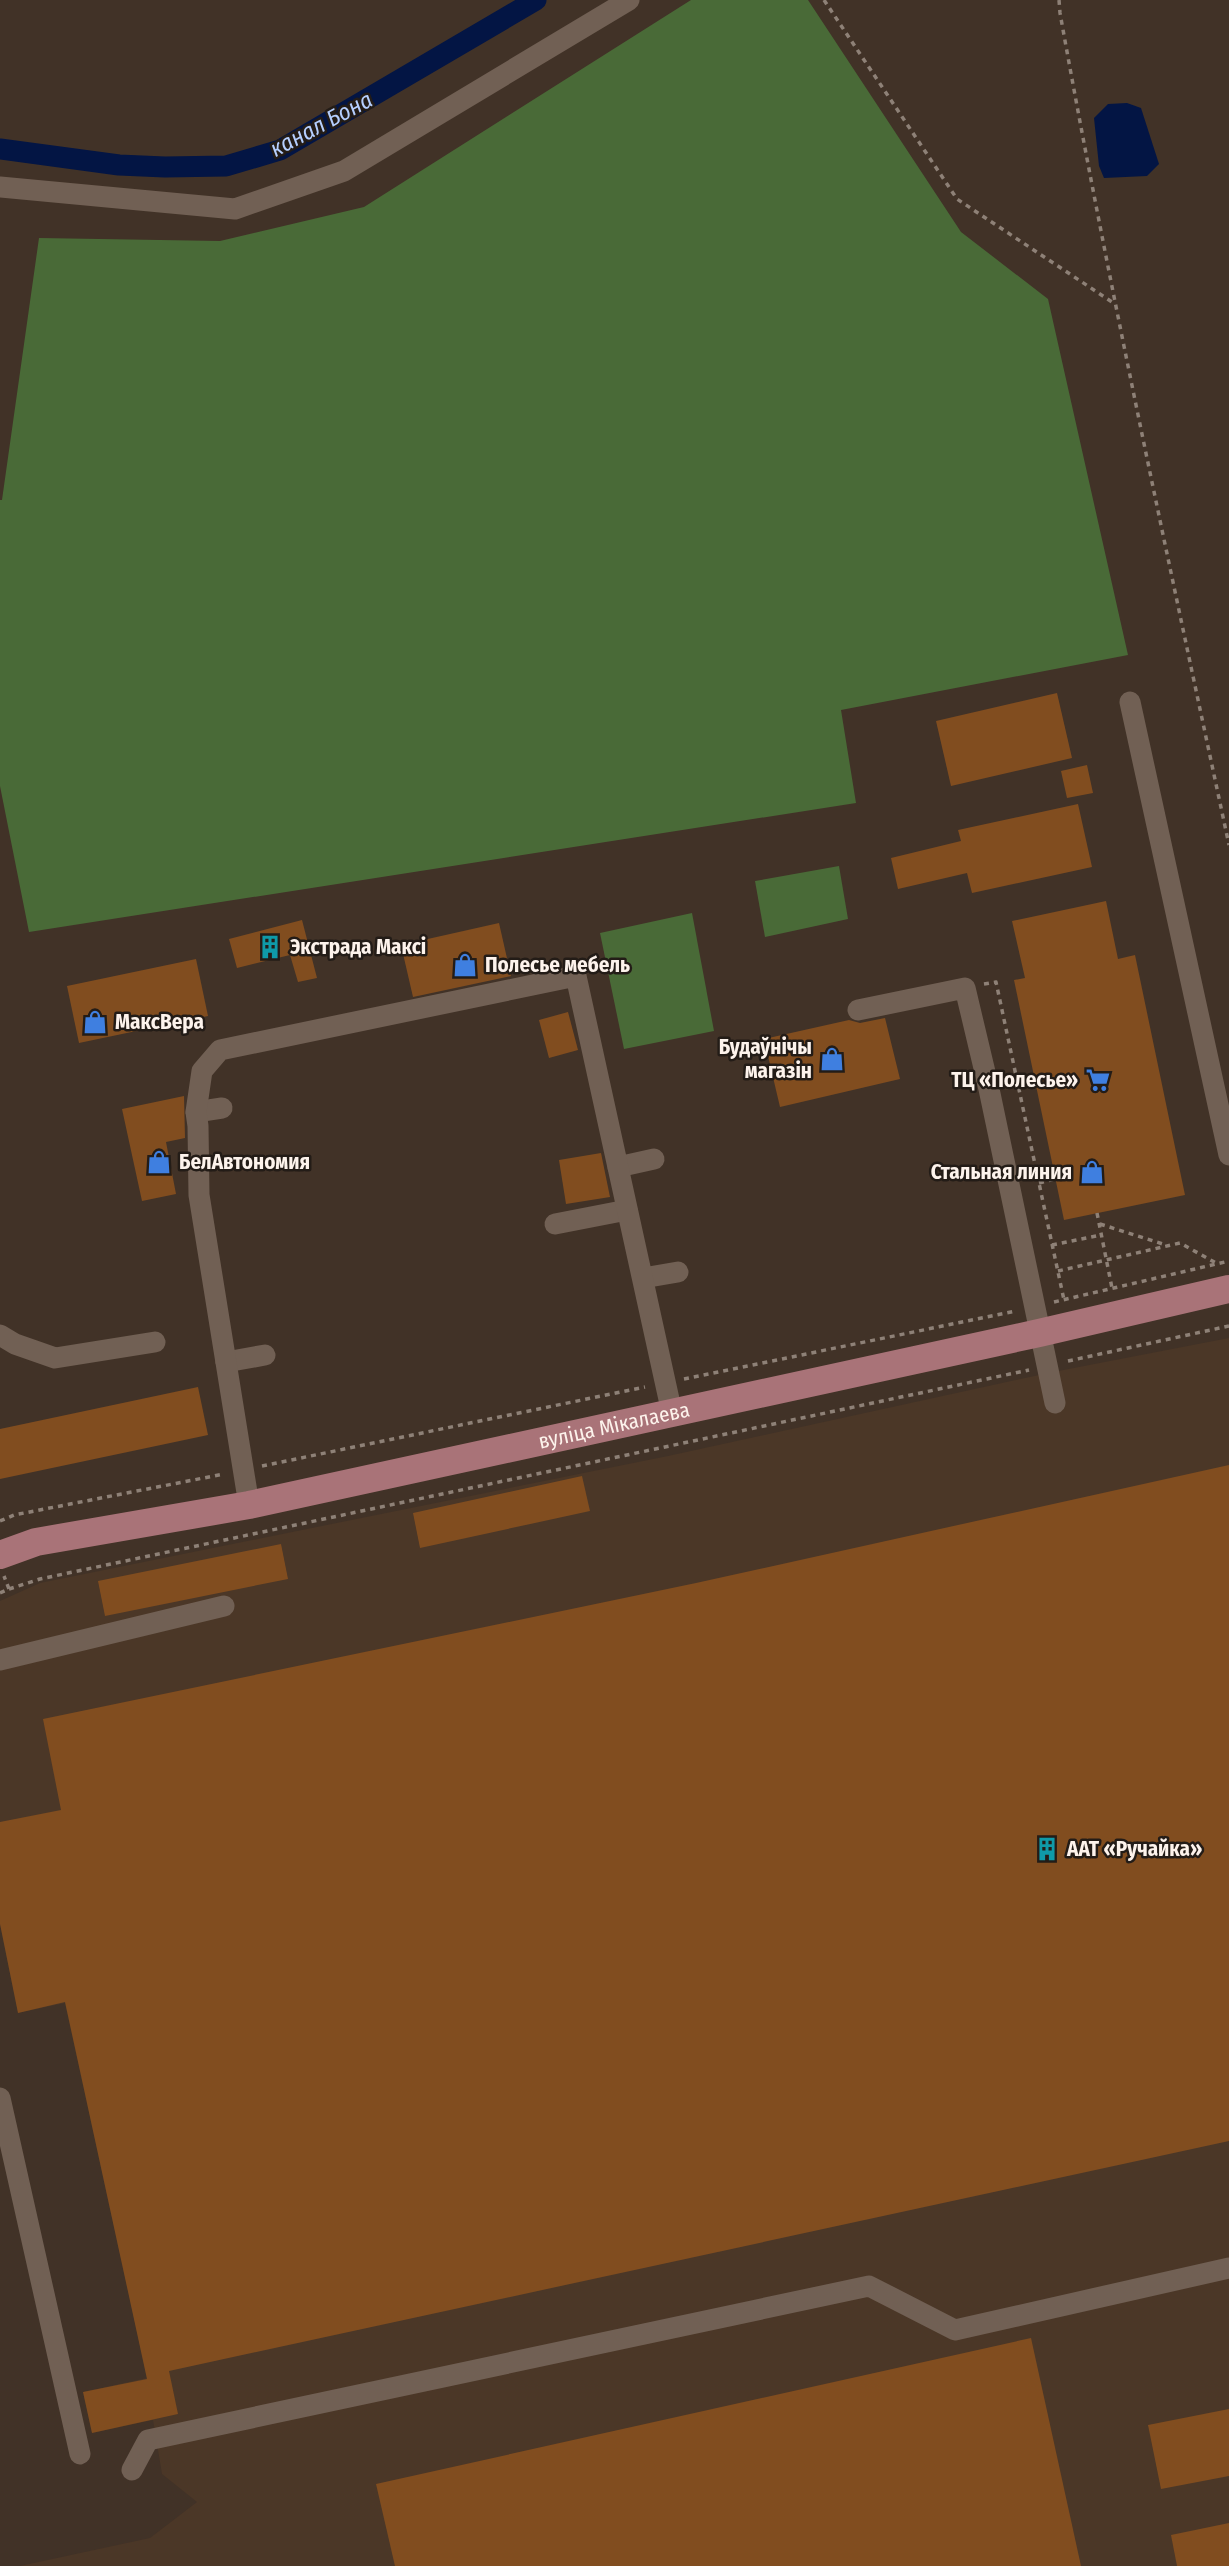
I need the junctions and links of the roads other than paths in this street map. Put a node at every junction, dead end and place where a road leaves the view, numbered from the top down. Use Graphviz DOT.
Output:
graph roads {
  1 [pos="629,0"];
  2 [pos="0,187"];
  3 [pos="1130,702"];
  4 [pos="858,1010"];
  5 [pos="222,1108"];
  6 [pos="196,1111"];
  7 [pos="1229,1155"];
  8 [pos="654,1158"];
  9 [pos="618,1167"];
  10 [pos="627,1210"];
  11 [pos="555,1224"];
  12 [pos="678,1272"];
  13 [pos="1223,1276"];
  14 [pos="643,1278"];
  15 [pos="1037,1320"];
  16 [pos="0,1335"];
  17 [pos="155,1342"];
  18 [pos="265,1355"];
  19 [pos="226,1362"];
  20 [pos="1055,1403"];
  21 [pos="672,1413"];
  22 [pos="249,1504"];
  23 [pos="0,1555"];
  24 [pos="224,1606"];
  25 [pos="0,1660"];
  26 [pos="0,2098"];
  27 [pos="1229,2268"];
  28 [pos="79,2454"];
  29 [pos="132,2470"];
  1 -- 2 [label="lane"];
  3 -- 7 [label="lane"];
  4 -- 15 [label="lane"];
  5 -- 6 [label="lane"];
  6 -- 9 [label="lane"];
  6 -- 19 [label="lane"];
  8 -- 9 [label="lane"];
  9 -- 10 [label="lane"];
  10 -- 11 [label="lane"];
  10 -- 14 [label="lane"];
  12 -- 14 [label="lane"];
  13 -- 15 [label="main road, вуліца Мікалаева"];
  14 -- 21 [label="lane"];
  15 -- 20 [label="lane"];
  15 -- 21 [label="main road, вуліца Мікалаева"];
  16 -- 17 [label="lane"];
  18 -- 19 [label="lane"];
  19 -- 22 [label="lane"];
  21 -- 22 [label="main road, вуліца Мікалаева"];
  22 -- 23 [label="main road, вуліца Мікалаева"];
  24 -- 25 [label="lane"];
  26 -- 28 [label="lane"];
  27 -- 29 [label="lane"];
}
